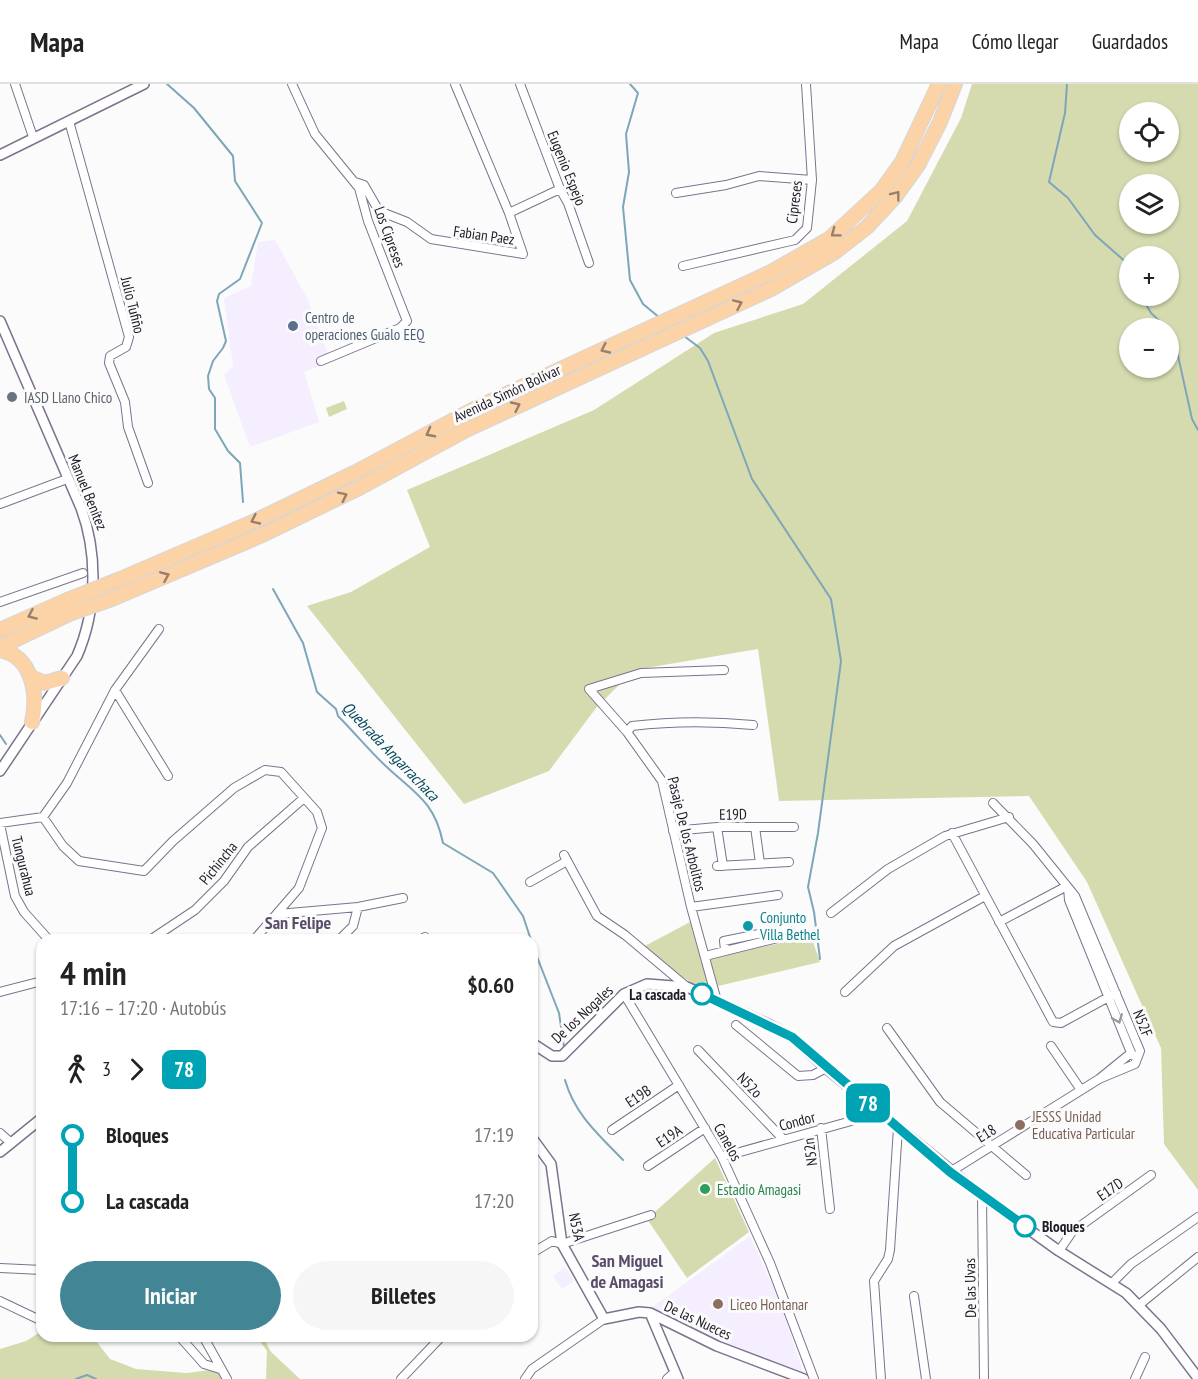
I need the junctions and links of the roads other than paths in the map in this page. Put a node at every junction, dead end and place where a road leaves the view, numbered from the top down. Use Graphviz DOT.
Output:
graph roads {
  1 [pos="15,84"];
  2 [pos="144,84"];
  3 [pos="292,84"];
  4 [pos="455,84"];
  5 [pos="520,84"];
  6 [pos="806,84"];
  7 [pos="939,84"];
  8 [pos="955,84"];
  9 [pos="69,121"];
  10 [pos="33,137"];
  11 [pos="0,155"];
  12 [pos="812,180"];
  13 [pos="355,182"];
  14 [pos="560,189"];
  15 [pos="676,193"];
  16 [pos="509,213"];
  17 [pos="589,263"];
  18 [pos="683,266"];
  19 [pos="0,321"];
  20 [pos="321,361"];
  21 [pos="67,479"];
  22 [pos="148,483"];
  23 [pos="0,504"];
  24 [pos="83,573"];
  25 [pos="0,602"];
  26 [pos="67,608"];
  27 [pos="38,628"];
  28 [pos="159,629"];
  29 [pos="0,630"];
  30 [pos="0,649"];
  31 [pos="724,670"];
  32 [pos="28,672"];
  33 [pos="62,678"];
  34 [pos="115,690"];
  35 [pos="32,722"];
  36 [pos="753,725"];
  37 [pos="627,732"];
  38 [pos="0,771"];
  39 [pos="168,776"];
  40 [pos="304,798"];
  41 [pos="993,803"];
  42 [pos="43,817"];
  43 [pos="1009,817"];
  44 [pos="0,823"];
  45 [pos="717,827"];
  46 [pos="755,827"];
  47 [pos="794,827"];
  48 [pos="673,831"];
  49 [pos="952,833"];
  50 [pos="789,862"];
  51 [pos="760,863"];
  52 [pos="530,882"];
  53 [pos="1068,886"];
  54 [pos="778,895"];
  55 [pos="985,896"];
  56 [pos="403,898"];
  57 [pos="358,907"];
  58 [pos="691,907"];
  59 [pos="831,913"];
  60 [pos="278,914"];
  61 [pos="999,922"];
  62 [pos="787,928"];
  63 [pos="44,934"];
  64 [pos="159,934"];
  65 [pos="260,934"];
  66 [pos="345,934"];
  67 [pos="782,937"];
  68 [pos="724,950"];
  69 [pos="705,956"];
  70 [pos="36,983"];
  71 [pos="687,987"];
  72 [pos="0,992"];
  73 [pos="845,992"];
  74 [pos="624,994"];
  75 [pos="1113,995"];
  76 [pos="717,1001"];
  77 [pos="736,1025"];
  78 [pos="887,1028"];
  79 [pos="1051,1046"];
  80 [pos="538,1047"];
  81 [pos="698,1050"];
  82 [pos="1131,1053"];
  83 [pos="1135,1064"];
  84 [pos="826,1068"];
  85 [pos="1099,1079"];
  86 [pos="679,1085"];
  87 [pos="1081,1090"];
  88 [pos="880,1113"];
  89 [pos="36,1123"];
  90 [pos="705,1128"];
  91 [pos="820,1128"];
  92 [pos="898,1128"];
  93 [pos="612,1130"];
  94 [pos="0,1133"];
  95 [pos="783,1138"];
  96 [pos="10,1143"];
  97 [pos="538,1146"];
  98 [pos="990,1147"];
  99 [pos="0,1152"];
  100 [pos="722,1157"];
  101 [pos="648,1166"];
  102 [pos="950,1172"];
  103 [pos="1026,1175"];
  104 [pos="1151,1175"];
  105 [pos="982,1196"];
  106 [pos="830,1209"];
  107 [pos="651,1215"];
  108 [pos="1198,1217"];
  109 [pos="562,1244"];
  110 [pos="538,1249"];
  111 [pos="1059,1251"];
  112 [pos="1198,1257"];
  113 [pos="0,1268"];
  114 [pos="36,1270"];
  115 [pos="1112,1283"];
  116 [pos="914,1296"];
  117 [pos="0,1301"];
  118 [pos="1139,1305"];
  119 [pos="650,1313"];
  120 [pos="36,1318"];
  121 [pos="604,1319"];
  122 [pos="184,1342"];
  123 [pos="206,1342"];
  124 [pos="436,1342"];
  125 [pos="1145,1358"];
  126 [pos="220,1369"];
  127 [pos="673,1377"];
  128 [pos="1198,1378"];
  129 [pos="227,1379"];
  130 [pos="401,1379"];
  131 [pos="525,1379"];
  132 [pos="804,1379"];
  133 [pos="814,1379"];
  134 [pos="881,1379"];
  135 [pos="926,1379"];
  136 [pos="984,1379"];
  137 [pos="1135,1379"];
  1 -- 10 [label="street"];
  2 -- 9 [label="street"];
  3 -- 13 [label="street, Los Cipreses"];
  4 -- 16 [label="street, Fabian Paez"];
  5 -- 14 [label="street, Eugenio Espejo"];
  6 -- 12 [label="street, Cipreses"];
  7 -- 26 [label="highway, Avenida Simón Bolívar, one-way, bridge"];
  26 -- 8 [label="highway, Avenida Simón Bolívar, one-way, bridge"];
  9 -- 10 [label="street"];
  9 -- 22 [label="street, Julio Tufiño"];
  10 -- 11 [label="street"];
  12 -- 15 [label="street"];
  12 -- 18 [label="street, Cipreses"];
  13 -- 16 [label="street, Fabian Paez"];
  13 -- 20 [label="street, Los Cipreses"];
  14 -- 16 [label="street"];
  14 -- 17 [label="street, Eugenio Espejo"];
  19 -- 21 [label="street, Manuel Benítez"];
  21 -- 23 [label="street"];
  21 -- 33 [label="street, Manuel Benítez"];
  24 -- 25 [label="street"];
  26 -- 27 [label="highway, Avenida Simón Bolívar"];
  26 -- 29 [label="highway, Avenida Simón Bolívar, one-way"];
  27 -- 30 [label="highway, Avenida Simón Bolívar"];
  27 -- 32 [label="highway"];
  28 -- 34 [label="street"];
  30 -- 32 [label="highway"];
  31 -- 37 [label="street, Pasaje De los Arbolitos"];
  32 -- 33 [label="highway"];
  32 -- 35 [label="highway"];
  33 -- 35 [label="street"];
  34 -- 39 [label="street"];
  34 -- 42 [label="street"];
  35 -- 38 [label="street"];
  36 -- 37 [label="street"];
  37 -- 48 [label="street, Pasaje De los Arbolitos"];
  40 -- 42 [label="street"];
  40 -- 60 [label="street"];
  40 -- 64 [label="street, Pichincha"];
  41 -- 43 [label="street, N52F"];
  42 -- 44 [label="street"];
  43 -- 49 [label="street"];
  43 -- 53 [label="street, N52F"];
  44 -- 63 [label="street, Tungurahua"];
  45 -- 46 [label="street, E19D"];
  45 -- 48 [label="street, E19D"];
  45 -- 51 [label="street"];
  46 -- 47 [label="street, E19D"];
  46 -- 51 [label="street"];
  48 -- 58 [label="street, Pasaje De los Arbolitos"];
  49 -- 55 [label="street"];
  49 -- 59 [label="street"];
  50 -- 51 [label="street"];
  52 -- 71 [label="street"];
  53 -- 61 [label="street"];
  53 -- 75 [label="street, N52F"];
  54 -- 58 [label="street"];
  55 -- 61 [label="street"];
  55 -- 73 [label="street"];
  56 -- 57 [label="street"];
  57 -- 60 [label="street"];
  57 -- 66 [label="street"];
  58 -- 69 [label="street, Pasaje De los Arbolitos"];
  60 -- 65 [label="street"];
  61 -- 75 [label="street"];
  62 -- 68 [label="street"];
  67 -- 68 [label="street"];
  68 -- 69 [label="street"];
  69 -- 76 [label="street, Pasaje De los Arbolitos"];
  70 -- 72 [label="street"];
  71 -- 74 [label="street, De los Nogales"];
  71 -- 76 [label="street, De los Nogales"];
  74 -- 80 [label="street, De los Nogales"];
  74 -- 86 [label="street, Canelos"];
  75 -- 82 [label="street, N52F, one-way"];
  75 -- 83 [label="street, N52F"];
  76 -- 84 [label="street, De los Nogales"];
  77 -- 84 [label="street"];
  78 -- 98 [label="street"];
  79 -- 87 [label="street"];
  81 -- 95 [label="street, N52o"];
  82 -- 83 [label="street"];
  82 -- 85 [label="street, N52F"];
  83 -- 85 [label="street"];
  84 -- 88 [label="street, De los Nogales"];
  85 -- 87 [label="street, E18"];
  86 -- 90 [label="street, Canelos"];
  86 -- 93 [label="street, E19B"];
  87 -- 98 [label="street, E18"];
  88 -- 91 [label="street, Condor"];
  88 -- 92 [label="street, De los Nogales"];
  89 -- 96 [label="street"];
  90 -- 100 [label="street, Canelos"];
  90 -- 101 [label="street, E19A"];
  91 -- 95 [label="street, Condor"];
  91 -- 106 [label="street, N52n"];
  92 -- 102 [label="street, De los Nogales"];
  92 -- 134 [label="street"];
  94 -- 96 [label="street"];
  95 -- 100 [label="street, Condor"];
  96 -- 99 [label="street"];
  97 -- 109 [label="street, N53A"];
  98 -- 102 [label="street, E18"];
  98 -- 103 [label="street"];
  100 -- 133 [label="street, Canelos"];
  102 -- 105 [label="street, De los Nogales"];
  104 -- 111 [label="street, E17D"];
  105 -- 111 [label="street, De los Nogales"];
  105 -- 136 [label="street, De las Uvas"];
  107 -- 109 [label="street"];
  108 -- 115 [label="street"];
  109 -- 110 [label="street"];
  109 -- 121 [label="street, N53A"];
  111 -- 115 [label="street, De los Nogales"];
  112 -- 118 [label="street"];
  113 -- 114 [label="street"];
  115 -- 118 [label="street, De los Nogales"];
  116 -- 135 [label="street"];
  117 -- 120 [label="street"];
  118 -- 128 [label="street, De los Nogales"];
  119 -- 121 [label="street, De las Nueces"];
  119 -- 127 [label="street"];
  119 -- 132 [label="street, De las Nueces"];
  121 -- 131 [label="street, De las Nueces"];
  122 -- 126 [label="street"];
  123 -- 126 [label="street"];
  124 -- 130 [label="street"];
  125 -- 137 [label="street"];
  126 -- 129 [label="street"];
}
